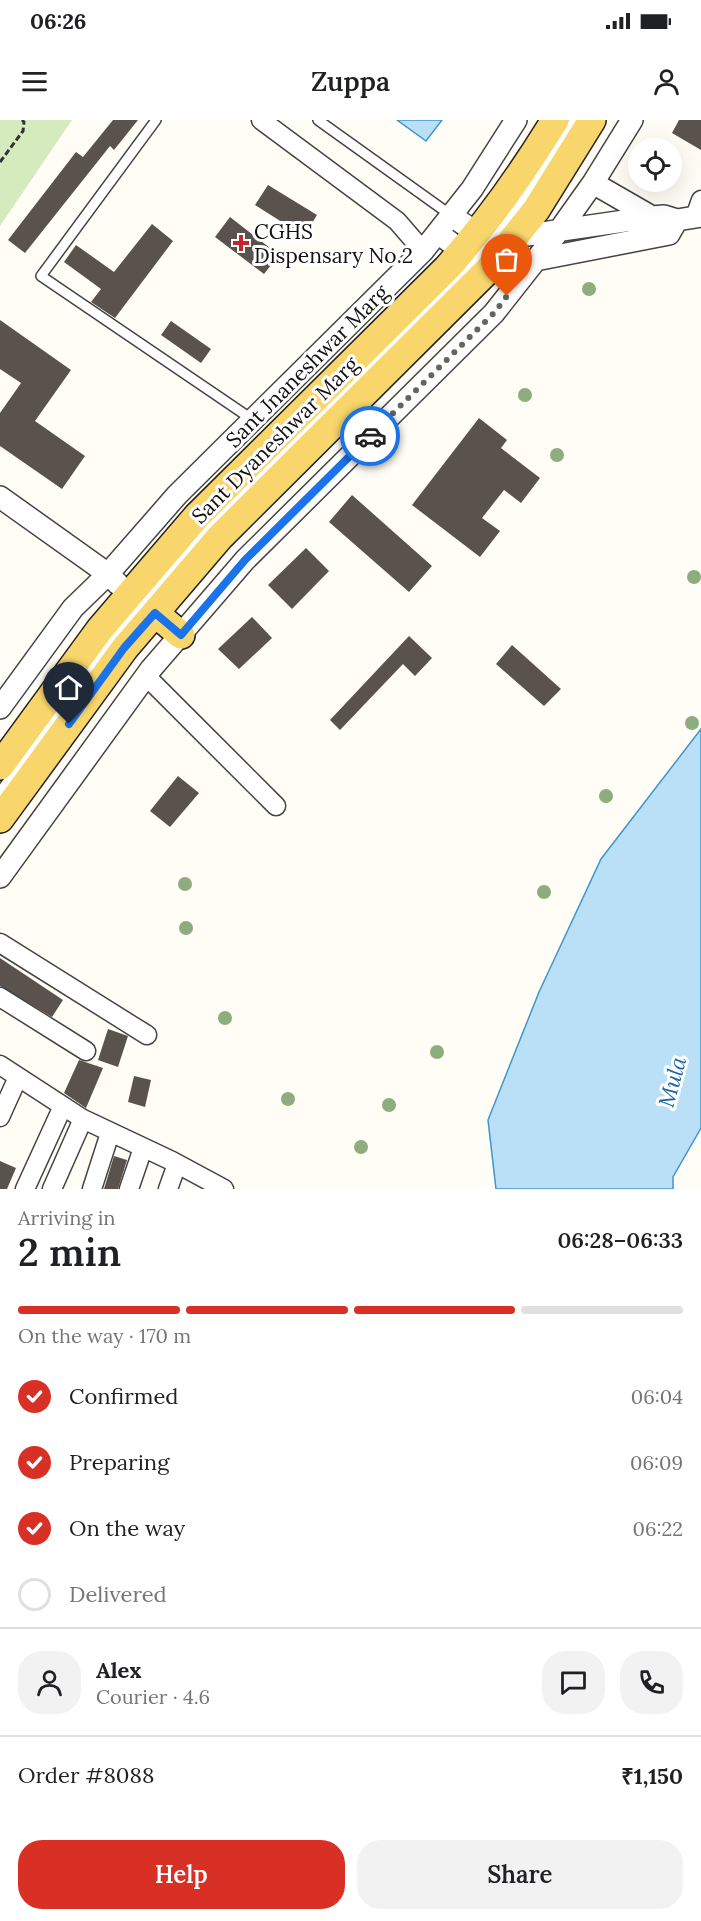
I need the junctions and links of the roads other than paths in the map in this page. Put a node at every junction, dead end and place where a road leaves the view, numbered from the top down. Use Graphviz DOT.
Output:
graph roads {
  1 [pos="156,120"];
  2 [pos="261,120"];
  3 [pos="318,120"];
  4 [pos="516,120"];
  5 [pos="555,120"];
  6 [pos="574,120"];
  7 [pos="592,120"];
  8 [pos="632,120"];
  9 [pos="593,183"];
  10 [pos="693,214"];
  11 [pos="452,216"];
  12 [pos="652,216"];
  13 [pos="561,228"];
  14 [pos="438,233"];
  15 [pos="486,248"];
  16 [pos="423,251"];
  17 [pos="533,262"];
  18 [pos="253,420"];
  19 [pos="0,497"];
  20 [pos="108,574"];
  21 [pos="129,596"];
  22 [pos="155,613"];
  23 [pos="181,635"];
  24 [pos="146,676"];
  25 [pos="0,708"];
  26 [pos="0,766"];
  27 [pos="0,792"];
  28 [pos="276,806"];
  29 [pos="0,819"];
  30 [pos="0,877"];
  31 [pos="0,943"];
  32 [pos="0,997"];
  33 [pos="147,1035"];
  34 [pos="86,1051"];
  35 [pos="0,1065"];
  36 [pos="18,1077"];
  37 [pos="63,1106"];
  38 [pos="0,1117"];
  39 [pos="83,1119"];
  40 [pos="110,1133"];
  41 [pos="143,1148"];
  42 [pos="177,1164"];
  43 [pos="204,1184"];
  44 [pos="25,1189"];
  45 [pos="52,1189"];
  46 [pos="92,1189"];
  47 [pos="129,1189"];
  48 [pos="168,1189"];
  49 [pos="224,1189"];
  1 -- 18 [label="lane"];
  2 -- 16 [label="street"];
  3 -- 11 [label="lane"];
  4 -- 11 [label="street, Sant Jnaneshwar Marg"];
  5 -- 15 [label="main road, Sant Dyaneshwar Marg"];
  6 -- 15 [label="lane"];
  7 -- 15 [label="main road, Sant Dyaneshwar Marg"];
  8 -- 9 [label="street"];
  9 -- 12 [label="street"];
  9 -- 13 [label="street"];
  10 -- 12 [label="street"];
  10 -- 17 [label="street"];
  11 -- 14 [label="street, Sant Jnaneshwar Marg"];
  11 -- 15 [label="street"];
  12 -- 13 [label="street"];
  13 -- 15 [label="street"];
  13 -- 17 [label="street"];
  14 -- 15 [label="street"];
  14 -- 16 [label="street, Sant Jnaneshwar Marg"];
  15 -- 17 [label="street"];
  15 -- 21 [label="main road, Sant Dyaneshwar Marg"];
  15 -- 22 [label="main road, Sant Dyaneshwar Marg"];
  15 -- 27 [label="lane"];
  16 -- 18 [label="street, Sant Jnaneshwar Marg"];
  17 -- 23 [label="street"];
  18 -- 20 [label="street, Sant Jnaneshwar Marg"];
  19 -- 20 [label="street"];
  20 -- 21 [label="street"];
  20 -- 25 [label="street, Sant Jnaneshwar Marg"];
  21 -- 26 [label="main road, Sant Dyaneshwar Marg"];
  22 -- 23 [label="main road"];
  22 -- 29 [label="main road, Sant Dyaneshwar Marg"];
  23 -- 24 [label="street"];
  24 -- 28 [label="street"];
  24 -- 30 [label="street"];
  31 -- 33 [label="street"];
  32 -- 34 [label="street"];
  35 -- 36 [label="street"];
  36 -- 37 [label="street"];
  36 -- 38 [label="street"];
  37 -- 39 [label="street"];
  37 -- 44 [label="street"];
  39 -- 40 [label="street"];
  39 -- 45 [label="street"];
  40 -- 41 [label="street"];
  40 -- 46 [label="street"];
  41 -- 42 [label="street"];
  41 -- 47 [label="street"];
  42 -- 43 [label="street"];
  42 -- 48 [label="street"];
  43 -- 49 [label="street"];
}
